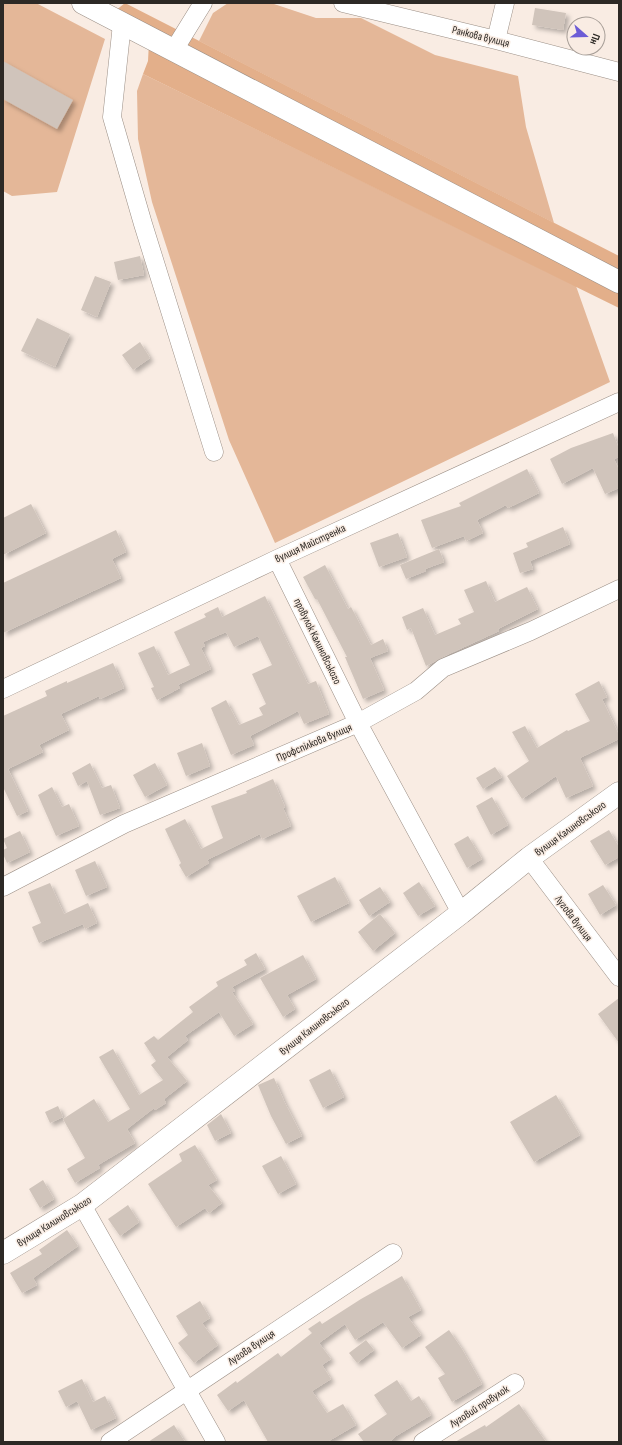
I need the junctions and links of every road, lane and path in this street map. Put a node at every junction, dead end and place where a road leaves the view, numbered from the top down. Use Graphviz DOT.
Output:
graph roads {
  1 [pos="83,3"];
  2 [pos="203,3"];
  3 [pos="343,3"];
  4 [pos="505,3"];
  5 [pos="122,24"];
  6 [pos="496,40"];
  7 [pos="174,50"];
  8 [pos="619,72"];
  9 [pos="619,282"];
  10 [pos="619,402"];
  11 [pos="214,452"];
  12 [pos="277,559"];
  13 [pos="619,589"];
  14 [pos="3,689"];
  15 [pos="358,723"];
  16 [pos="619,793"];
  17 [pos="529,858"];
  18 [pos="3,887"];
  19 [pos="461,913"];
  20 [pos="619,977"];
  21 [pos="82,1205"];
  22 [pos="3,1253"];
  23 [pos="393,1253"];
  24 [pos="515,1383"];
  25 [pos="186,1390"];
  26 [pos="110,1442"];
  27 [pos="216,1442"];
  28 [pos="423,1442"];
  1 -- 5 [label="main road"];
  2 -- 7 [label="street"];
  3 -- 6 [label="street, Ранкова вулиця"];
  4 -- 6 [label="street"];
  5 -- 7 [label="main road"];
  5 -- 11 [label="street"];
  6 -- 8 [label="street, Ранкова вулиця"];
  7 -- 9 [label="main road"];
  10 -- 12 [label="street, вулиця Майстренка"];
  12 -- 14 [label="street, вулиця Майстренка"];
  12 -- 15 [label="street, провулок Калиновського"];
  13 -- 15 [label="street, Профспілкова вулиця"];
  15 -- 18 [label="street, Профспілкова вулиця"];
  15 -- 19 [label="street, провулок Калиновського"];
  16 -- 17 [label="main road, вулиця Калиновського"];
  17 -- 19 [label="main road, вулиця Калиновського"];
  17 -- 20 [label="street, Лугова вулиця"];
  19 -- 21 [label="main road, вулиця Калиновського"];
  21 -- 22 [label="main road, вулиця Калиновського"];
  21 -- 25 [label="street"];
  23 -- 25 [label="street, Лугова вулиця"];
  24 -- 28 [label="street, Луговий провулок"];
  25 -- 26 [label="street, Лугова вулиця"];
  25 -- 27 [label="street"];
}
